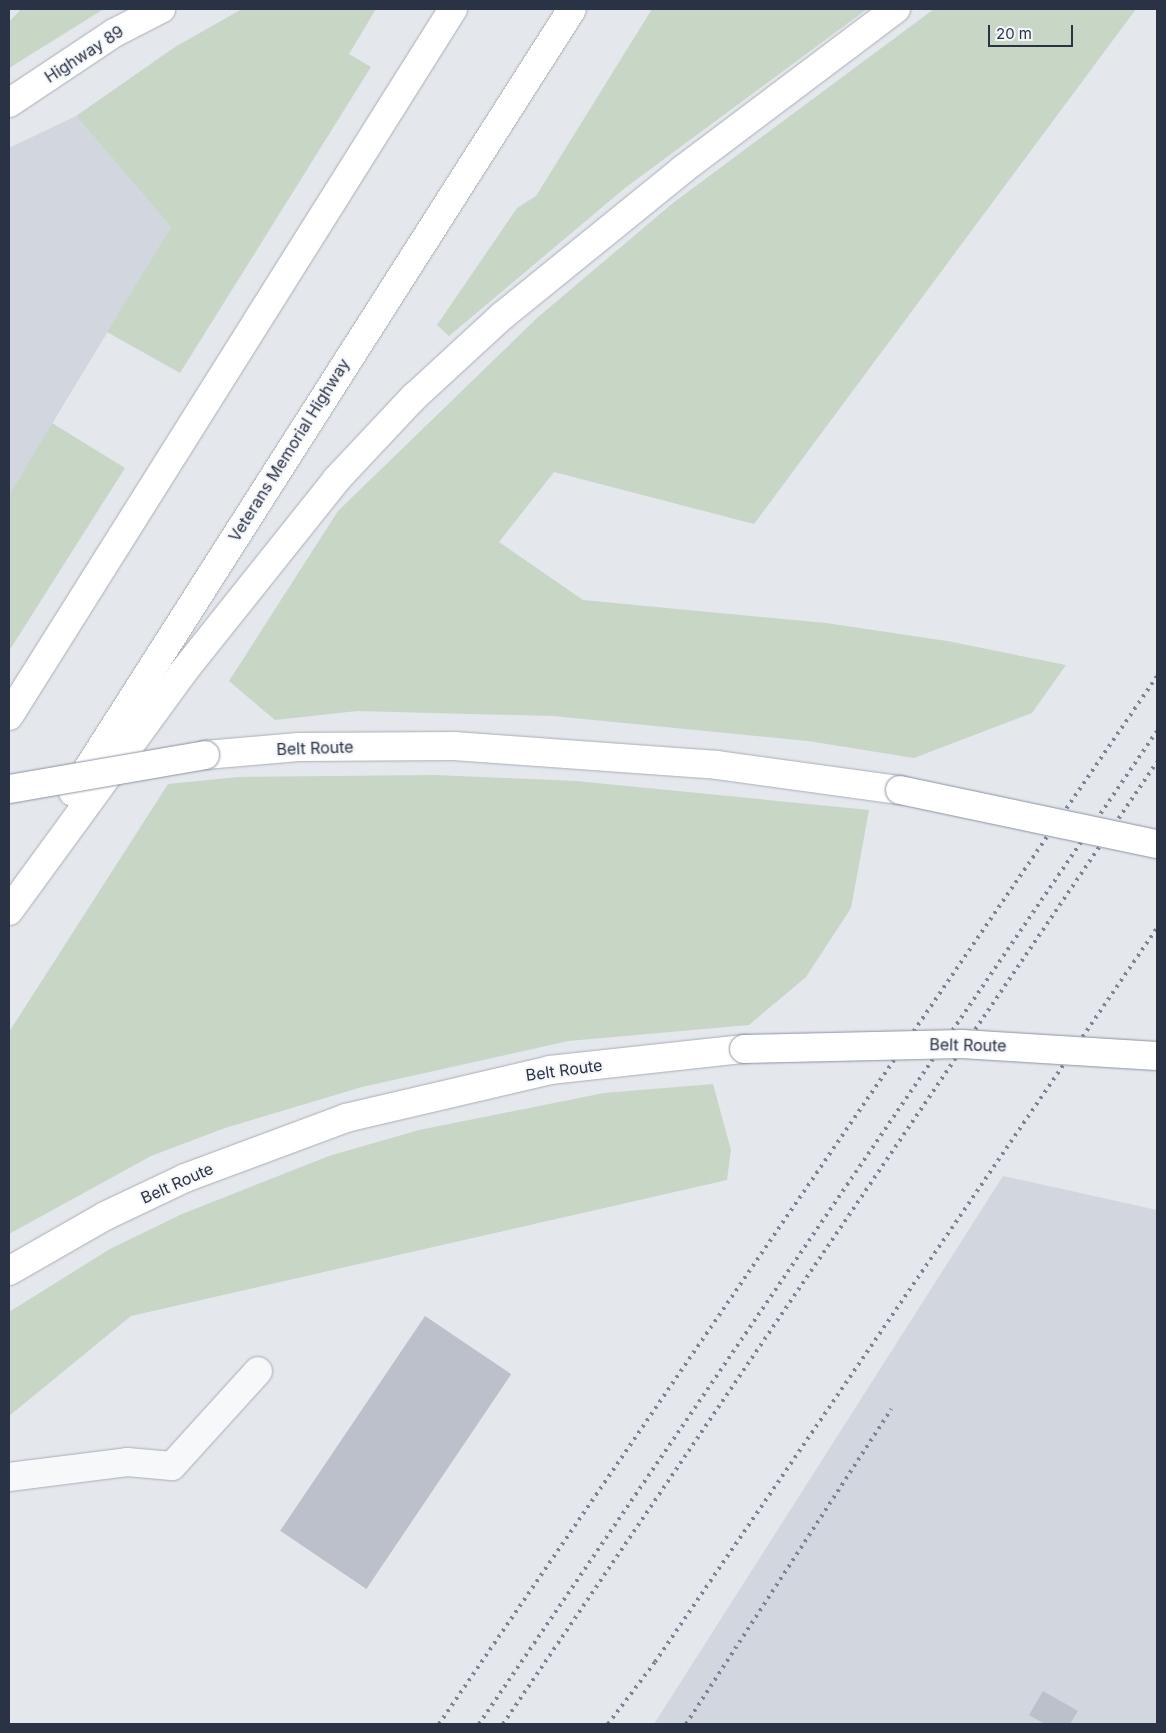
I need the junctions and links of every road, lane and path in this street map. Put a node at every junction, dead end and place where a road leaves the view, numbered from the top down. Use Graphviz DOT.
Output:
graph roads {
  1 [pos="161,9"];
  2 [pos="454,9"];
  3 [pos="572,9"];
  4 [pos="896,9"];
  5 [pos="9,103"];
  6 [pos="9,716"];
  7 [pos="9,789"];
  8 [pos="1157,844"];
  9 [pos="9,892"];
  10 [pos="9,911"];
  11 [pos="1157,1056"];
  12 [pos="9,1271"];
  13 [pos="258,1371"];
  14 [pos="9,1476"];
  1 -- 5 [label="main road, Highway 89"];
  2 -- 6 [label="main road"];
  3 -- 9 [label="main road, Veterans Memorial Highway"];
  4 -- 10 [label="main road"];
  7 -- 8 [label="main road, Belt Route, bridge"];
  11 -- 12 [label="main road, Belt Route, bridge"];
  13 -- 14 [label="lane"];
}
